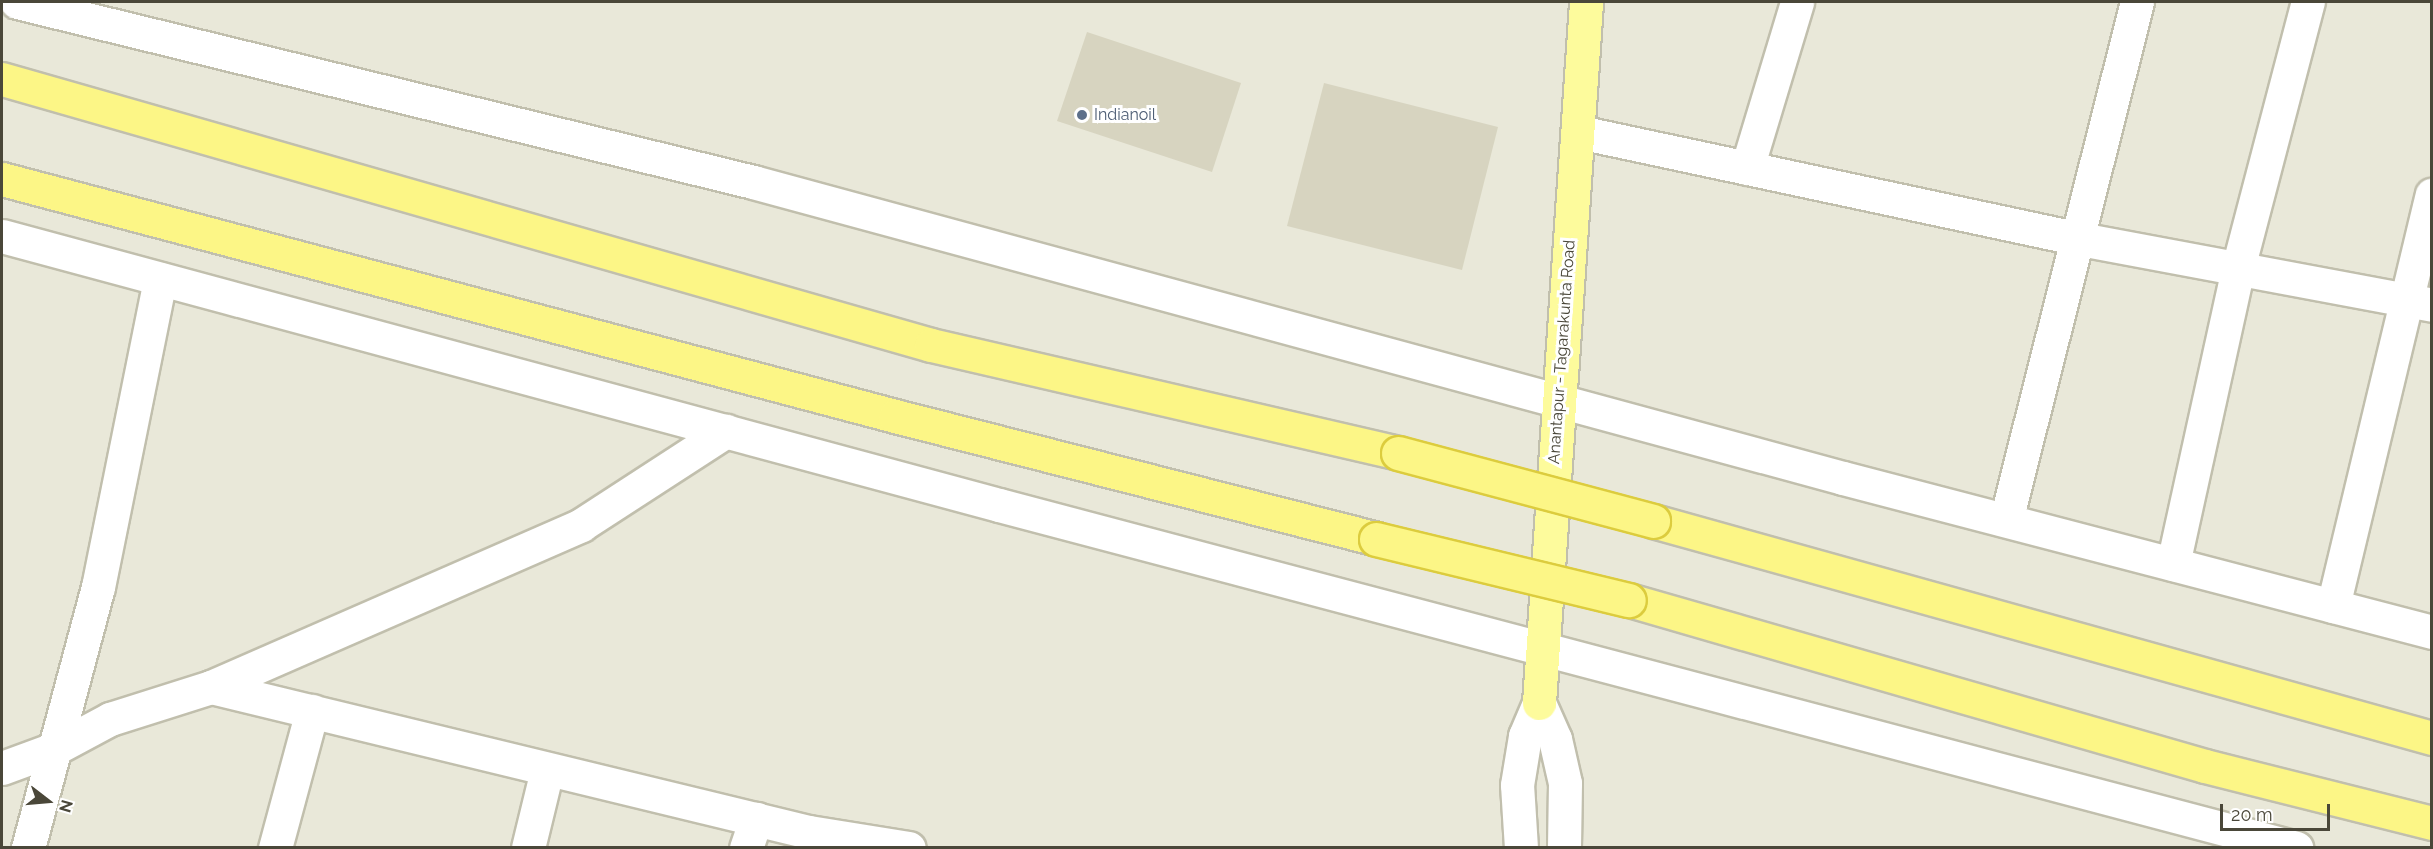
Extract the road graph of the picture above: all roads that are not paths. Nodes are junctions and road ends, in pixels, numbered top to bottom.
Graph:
1 (17, 2) edge
2 (1586, 2) edge
3 (1797, 2) edge
4 (2137, 2) edge
5 (2308, 2) edge
6 (2, 80) edge
7 (1579, 132) junction
8 (1747, 168) junction
9 (2, 179) edge
10 (2432, 195) edge
11 (2, 236) edge
12 (2075, 238) junction
13 (2238, 268) junction
14 (160, 279) junction
15 (2419, 302) edge
16 (1557, 400) junction
17 (726, 431) junction
18 (2006, 520) junction
19 (2173, 564) junction
20 (2333, 606) junction
21 (2432, 632) edge
22 (1540, 646) junction
23 (211, 687) junction
24 (1539, 703) junction
25 (312, 711) junction
26 (2432, 738) edge
27 (54, 749) junction
28 (2, 768) edge
29 (547, 770) junction
30 (2432, 823) edge
31 (751, 833) edge
32 (28, 848) edge
33 (275, 848) edge
34 (528, 848) edge
35 (909, 848) edge
36 (1521, 848) edge
37 (1564, 848) edge
38 (2296, 848) edge

1 - 16 street
2 - 7 main road, Anantapur - Tagarakunta Road
3 - 8 street
4 - 12 street
5 - 13 street
6 - 26 highway, bridge
7 - 8 street
7 - 16 main road, Anantapur - Tagarakunta Road
8 - 12 street
9 - 30 highway, bridge
10 - 15 street
11 - 14 street
12 - 13 street
12 - 18 street
13 - 15 street
13 - 19 street
14 - 17 street
14 - 27 street
15 - 20 street
16 - 18 street
16 - 22 main road, Anantapur - Tagarakunta Road
17 - 22 street
17 - 23 street
18 - 19 street
19 - 20 street
20 - 21 street
22 - 24 main road, Anantapur - Tagarakunta Road
22 - 38 street
23 - 25 street
23 - 27 street
24 - 36 street
24 - 37 street
25 - 29 street
25 - 33 street
27 - 28 street
27 - 32 street
29 - 31 street
29 - 34 street
31 - 35 street

